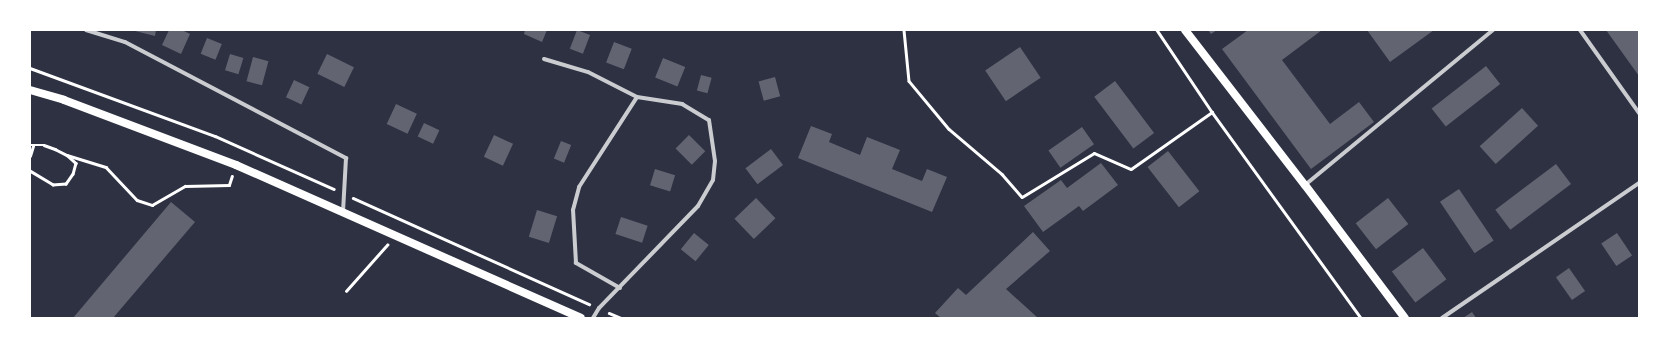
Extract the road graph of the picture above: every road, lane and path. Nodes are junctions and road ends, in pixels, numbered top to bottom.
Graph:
1 (86, 30) edge
2 (904, 30) edge
3 (1157, 30) edge
4 (1185, 30) edge
5 (1493, 30) edge
6 (1580, 30) edge
7 (544, 59) dead end
8 (30, 68) edge
9 (30, 90) edge
10 (637, 97) junction
11 (1212, 112) junction
12 (1639, 113) edge
13 (31, 145) edge
14 (243, 148) junction
15 (67, 155) junction
16 (30, 156) edge
17 (236, 165) junction
18 (30, 170) edge
19 (1639, 183) edge
20 (1305, 184) junction
21 (344, 193) junction
22 (343, 212) junction
23 (395, 235) junction
24 (620, 288) junction
25 (346, 291) dead end
26 (599, 308) junction
27 (581, 318) edge
28 (592, 318) edge
29 (621, 318) edge
30 (1361, 318) edge
31 (1405, 318) edge
32 (1442, 318) edge

1 - 21 street
2 - 11 path
3 - 11 path
4 - 20 main road
5 - 20 street
6 - 12 street
7 - 10 street
8 - 14 path
9 - 17 main road
10 - 24 street
10 - 24 street
11 - 30 path
13 - 15 path
13 - 16 path
14 - 17 path
14 - 21 path
15 - 17 path
15 - 18 path
17 - 22 main road
19 - 32 street
20 - 31 main road
21 - 22 street
21 - 26 path
22 - 23 main road
23 - 25 path
23 - 27 main road
24 - 26 street
26 - 28 street
26 - 29 path

